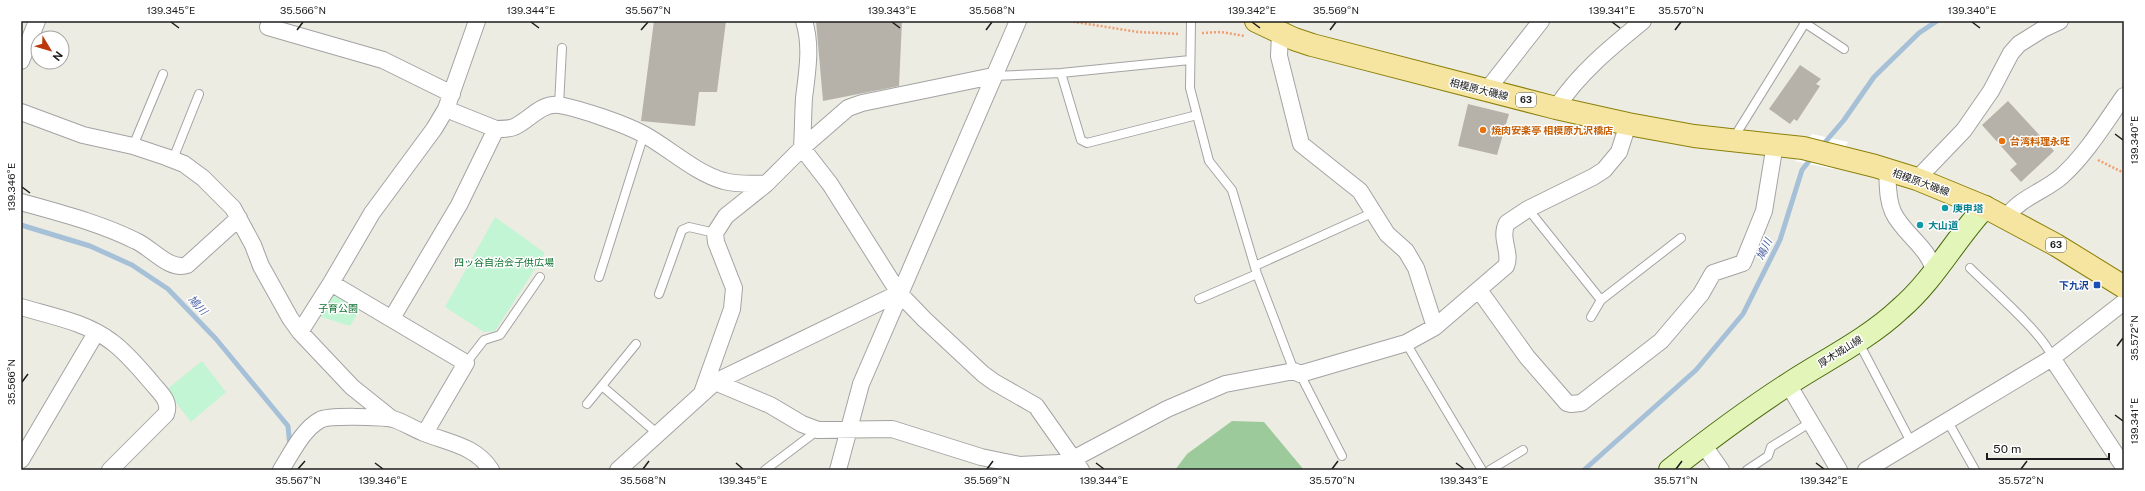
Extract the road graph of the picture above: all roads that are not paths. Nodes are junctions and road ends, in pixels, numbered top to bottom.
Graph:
1 (36, 21) edge
2 (477, 21) edge
3 (804, 21) edge
4 (1018, 21) edge
5 (1191, 21) edge
6 (1541, 21) edge
7 (1643, 21) edge
8 (2060, 21) edge
9 (1804, 22) edge
10 (266, 24) edge
11 (1254, 30) edge
12 (1280, 33) junction
13 (562, 48) dead end
14 (1844, 49) dead end
15 (1190, 60) junction
16 (21, 61) edge
17 (1061, 73) junction
18 (163, 74) dead end
19 (993, 76) junction
20 (1487, 90) junction
21 (198, 94) dead end
22 (2124, 96) edge
23 (449, 102) junction
24 (559, 105) junction
25 (1556, 108) junction
26 (21, 112) edge
27 (1197, 115) junction
28 (1628, 124) junction
29 (496, 129) junction
30 (644, 134) junction
31 (1733, 139) junction
32 (1775, 144) junction
33 (133, 146) junction
34 (802, 148) junction
35 (173, 159) junction
36 (1887, 169) junction
37 (1918, 179) junction
38 (766, 184) junction
39 (21, 202) edge
40 (1985, 207) junction
41 (1528, 209) junction
42 (1372, 213) junction
43 (239, 218) junction
44 (2006, 218) junction
45 (715, 233) junction
46 (1681, 238) dead end
47 (1255, 266) junction
48 (1970, 268) dead end
49 (1934, 272) junction
50 (1258, 274) junction
51 (540, 277) dead end
52 (598, 277) dead end
53 (331, 283) junction
54 (2124, 287) edge
55 (1479, 290) junction
56 (659, 294) dead end
57 (900, 294) junction
58 (1199, 299) dead end
59 (1601, 300) junction
60 (2124, 302) edge
61 (21, 307) edge
62 (1591, 317) dead end
63 (392, 318) junction
64 (1435, 327) junction
65 (300, 332) junction
66 (96, 333) junction
67 (1858, 340) junction
68 (1406, 343) junction
69 (636, 344) dead end
70 (2052, 358) junction
71 (466, 363) junction
72 (1297, 372) junction
73 (716, 382) junction
74 (1788, 384) junction
75 (602, 386) junction
76 (700, 396) junction
77 (587, 404) dead end
78 (392, 419) junction
79 (1947, 420) junction
80 (1811, 422) junction
81 (848, 429) junction
82 (818, 430) junction
83 (425, 433) junction
84 (658, 434) junction
85 (1911, 442) junction
86 (1703, 444) junction
87 (1523, 450) dead end
88 (1342, 456) dead end
89 (21, 460) edge
90 (1077, 464) edge
91 (2124, 467) edge
92 (21, 468) edge
93 (1018, 468) edge
94 (1872, 468) edge
95 (24, 470) edge
96 (110, 470) edge
97 (281, 470) edge
98 (491, 470) edge
99 (618, 470) edge
100 (765, 470) edge
101 (838, 470) edge
102 (1482, 470) edge
103 (1490, 470) edge
104 (1670, 470) edge
105 (1721, 470) edge
106 (1747, 470) edge
107 (1839, 470) edge
108 (1976, 470) edge

1 - 16 street
2 - 23 street
3 - 34 street
4 - 19 street
5 - 15 lane
6 - 20 street
7 - 25 street
8 - 37 street
9 - 14 lane
9 - 31 lane
10 - 23 street
11 - 12 main road, 相模原大磯線 / 63
12 - 20 main road, 相模原大磯線 / 63
12 - 42 street
13 - 24 lane
15 - 17 lane
15 - 27 lane
17 - 19 lane
17 - 27 lane
18 - 33 lane
19 - 34 street
19 - 57 street
20 - 25 main road, 相模原大磯線 / 63
21 - 35 lane
22 - 44 street
23 - 29 street
23 - 53 street
24 - 29 street
24 - 30 street
25 - 28 main road, 相模原大磯線 / 63
26 - 33 street
27 - 47 lane
28 - 31 main road, 相模原大磯線 / 63
28 - 41 street
29 - 63 street
30 - 38 street
30 - 52 lane
31 - 32 main road, 相模原大磯線 / 63
32 - 36 main road, 相模原大磯線 / 63
32 - 55 street
33 - 35 street
34 - 38 street
34 - 57 street
35 - 43 street
36 - 37 main road, 相模原大磯線 / 63
36 - 49 street
37 - 40 main road, 相模原大磯線 / 63
38 - 45 street
39 - 43 street
40 - 44 main road, 相模原大磯線 / 63
40 - 49 main road, 厚木城山線
41 - 55 street
41 - 59 lane
42 - 47 lane
42 - 64 street
43 - 65 street
44 - 54 main road, 相模原大磯線 / 63
45 - 56 lane
45 - 76 street
46 - 59 lane
47 - 50 lane
48 - 70 lane
49 - 67 main road, 厚木城山線
50 - 58 lane
50 - 72 lane
51 - 71 lane
53 - 63 street
53 - 65 street
55 - 64 street
57 - 73 street
57 - 81 street
57 - 90 street
59 - 62 lane
60 - 70 street
61 - 66 street
63 - 71 street
64 - 68 street
65 - 78 street
66 - 89 street
66 - 96 street
67 - 74 main road, 厚木城山線
67 - 85 lane
68 - 72 street
68 - 102 lane
69 - 75 lane
70 - 79 street
70 - 91 street
71 - 83 street
72 - 88 lane
72 - 90 street
73 - 76 street
73 - 82 street
74 - 80 street
74 - 86 main road, 厚木城山線
75 - 77 lane
75 - 84 lane
76 - 84 street
78 - 83 street
78 - 97 street
79 - 85 street
79 - 108 lane
80 - 106 lane
80 - 107 street
81 - 82 street
81 - 93 street
81 - 101 street
82 - 100 lane
83 - 98 street
84 - 99 street
85 - 94 street
86 - 104 main road, 厚木城山線
86 - 105 street
87 - 103 lane
90 - 93 street
92 - 95 street

